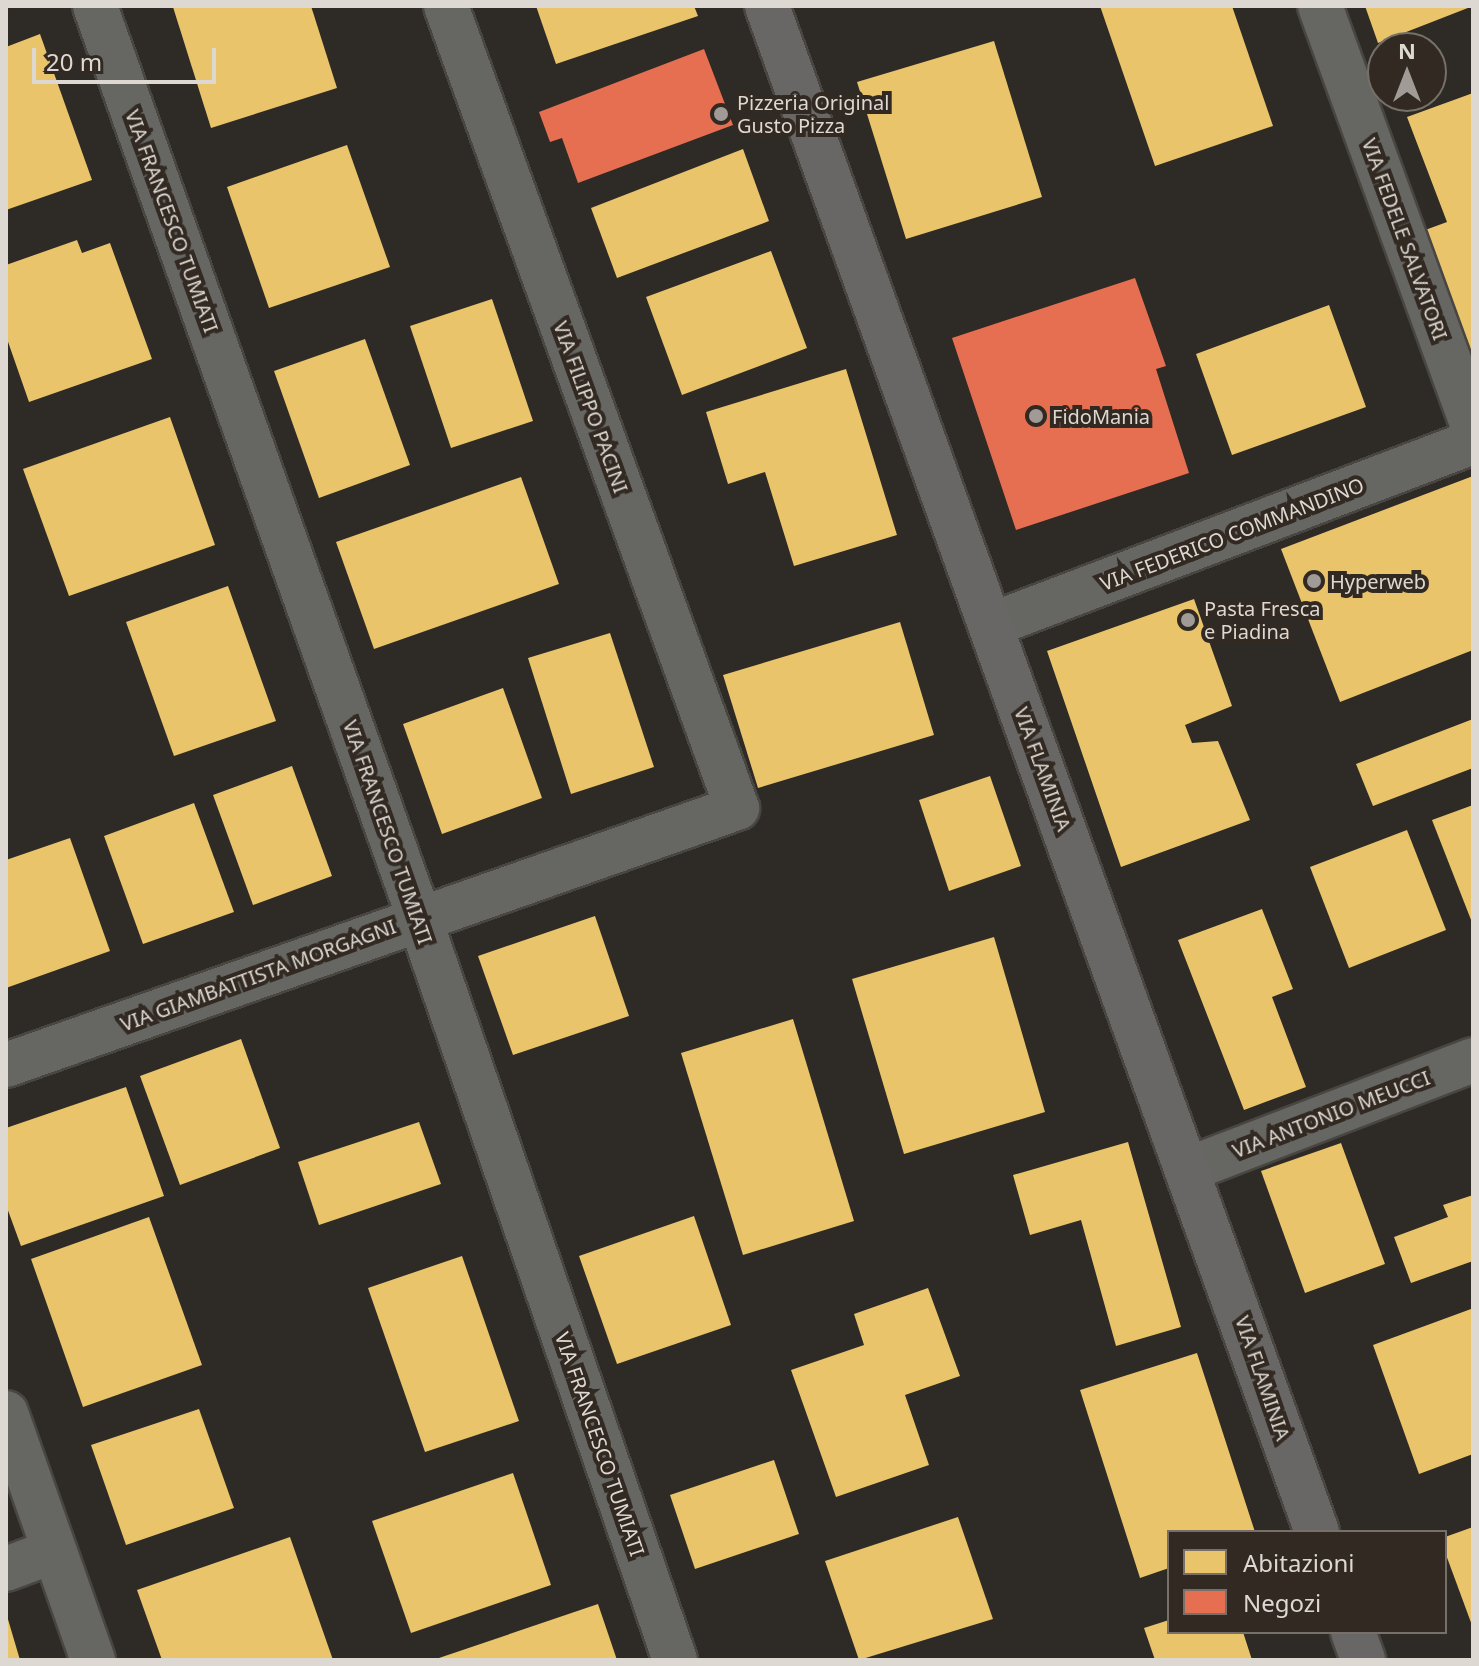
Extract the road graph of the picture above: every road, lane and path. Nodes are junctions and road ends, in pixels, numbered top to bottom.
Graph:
1 (95, 6) edge
2 (446, 6) edge
3 (767, 6) edge
4 (1320, 6) edge
5 (1473, 427) edge
6 (1473, 442) edge
7 (991, 625) junction
8 (737, 808) joint
9 (419, 917) junction
10 (1473, 1060) edge
11 (6, 1065) edge
12 (1189, 1169) junction
13 (6, 1413) edge
14 (1316, 1530) edge
15 (54, 1551) junction
16 (6, 1569) edge
17 (1354, 1634) edge
18 (93, 1660) edge
19 (675, 1660) edge
20 (1363, 1660) edge

1 - 9 street, VIA FRANCESCO TUMIATI
2 - 8 street, VIA FILIPPO PACINI
3 - 7 street, VIA FLAMINIA
4 - 5 street, VIA FEDELE SALVATORI
6 - 7 street, VIA FEDERICO COMMANDINO
7 - 12 street, VIA FLAMINIA
8 - 9 street, VIA GIAMBATTISTA MORGAGNI
9 - 11 street, VIA GIAMBATTISTA MORGAGNI
9 - 19 street, VIA FRANCESCO TUMIATI
10 - 12 street, VIA ANTONIO MEUCCI
12 - 14 street, VIA FLAMINIA
13 - 15 street
15 - 16 street
15 - 18 street
17 - 20 street

